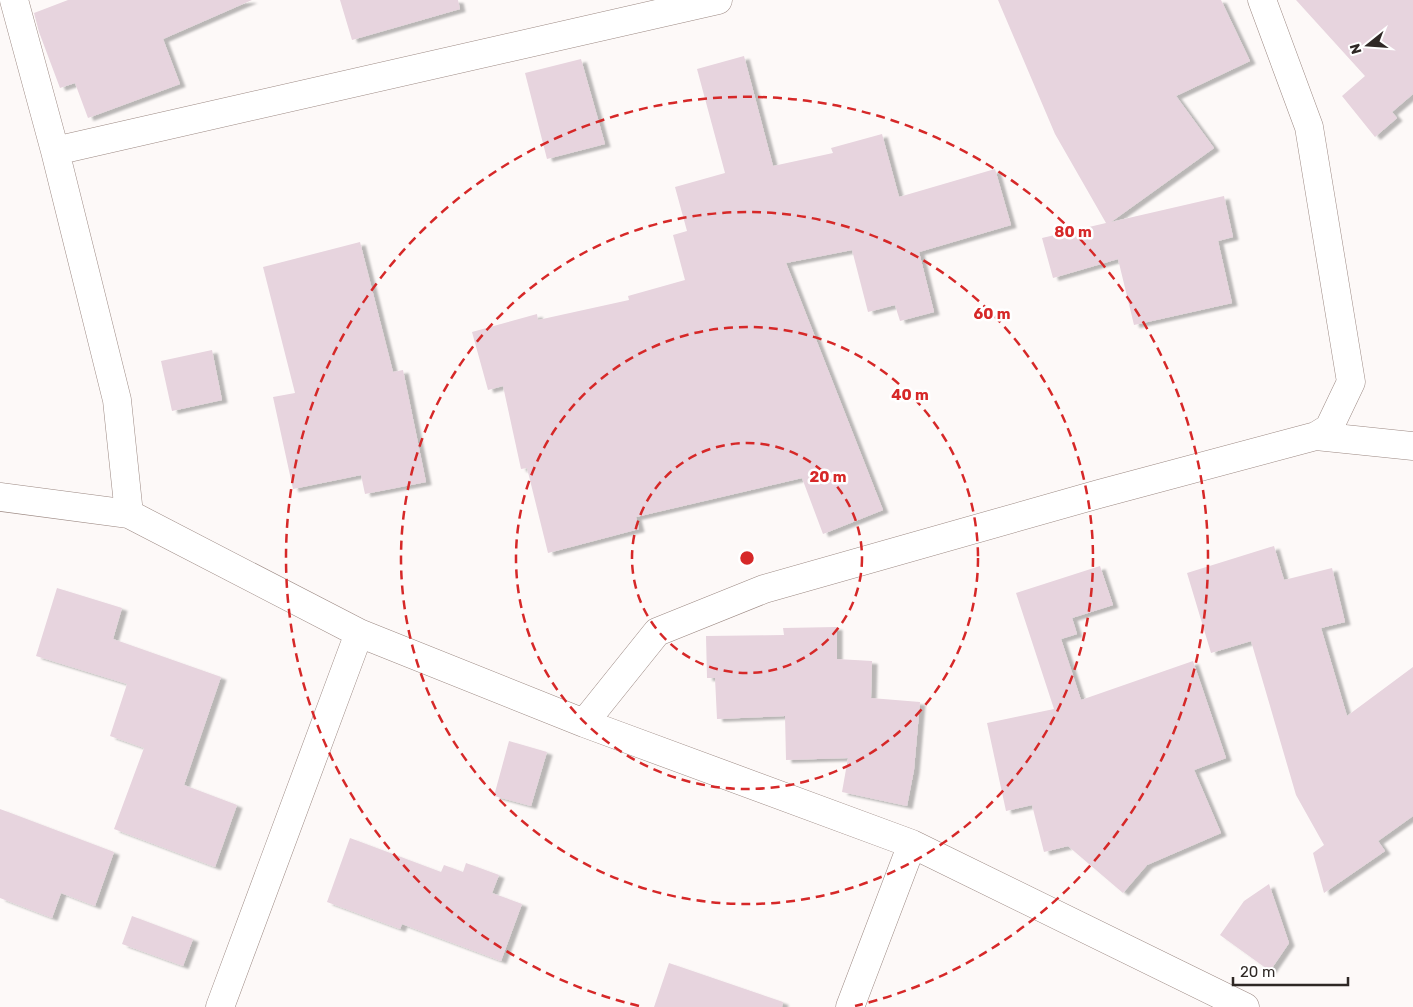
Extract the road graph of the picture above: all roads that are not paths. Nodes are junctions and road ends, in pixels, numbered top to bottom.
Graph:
1 (14, 0) edge
2 (718, 0) edge
3 (1262, 0) edge
4 (55, 151) junction
5 (1316, 436) junction
6 (1413, 446) edge
7 (0, 497) edge
8 (129, 514) junction
9 (359, 632) junction
10 (584, 723) junction
11 (912, 844) junction
12 (220, 1007) edge
13 (850, 1007) edge
14 (1244, 1007) edge

1 - 4 street
2 - 4 street
3 - 5 street
4 - 8 street
5 - 6 street
5 - 10 street
7 - 8 street
8 - 9 street
9 - 10 street
9 - 12 street
10 - 11 street
11 - 13 street
11 - 14 street

